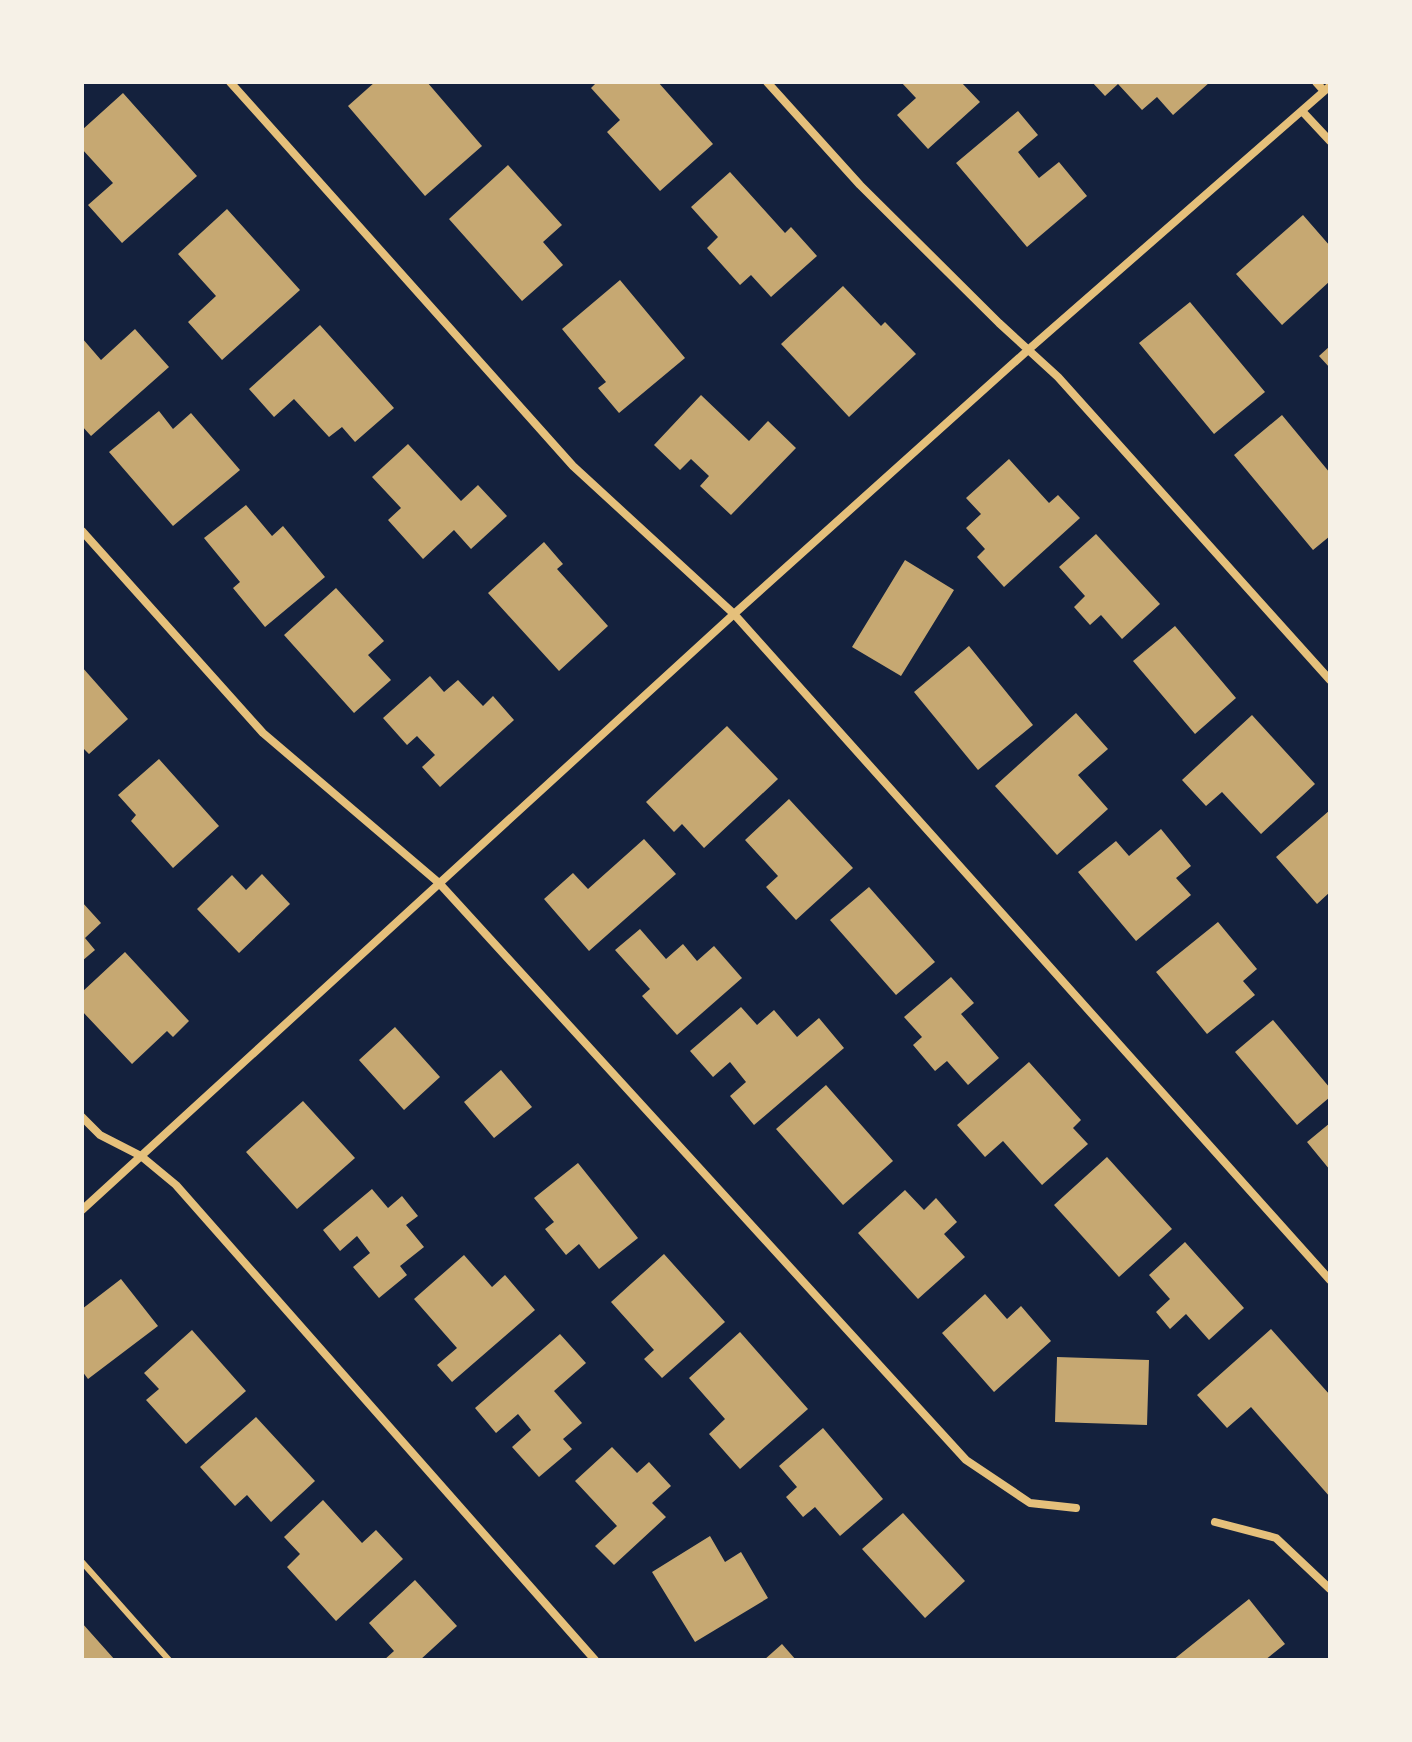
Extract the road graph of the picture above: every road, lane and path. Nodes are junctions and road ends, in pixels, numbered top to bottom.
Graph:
1 (230, 82) edge
2 (767, 82) edge
3 (1316, 82) edge
4 (1327, 89) edge
5 (1302, 111) junction
6 (1330, 141) edge
7 (1028, 350) junction
8 (82, 531) edge
9 (734, 614) junction
10 (1330, 680) edge
11 (439, 883) junction
12 (82, 1117) edge
13 (141, 1156) junction
14 (82, 1210) edge
15 (1330, 1280) edge
16 (1076, 1508) dead end
17 (1215, 1522) dead end
18 (82, 1562) edge
19 (1330, 1589) edge
20 (169, 1660) edge
21 (595, 1660) edge

1 - 9 street
2 - 7 street
3 - 4 street
4 - 5 street
5 - 6 street
5 - 7 street
7 - 9 street
7 - 10 street
8 - 11 street
9 - 11 street
9 - 15 street
11 - 13 street
11 - 16 street
12 - 13 street
13 - 14 street
13 - 21 street
17 - 19 street
18 - 20 lane

